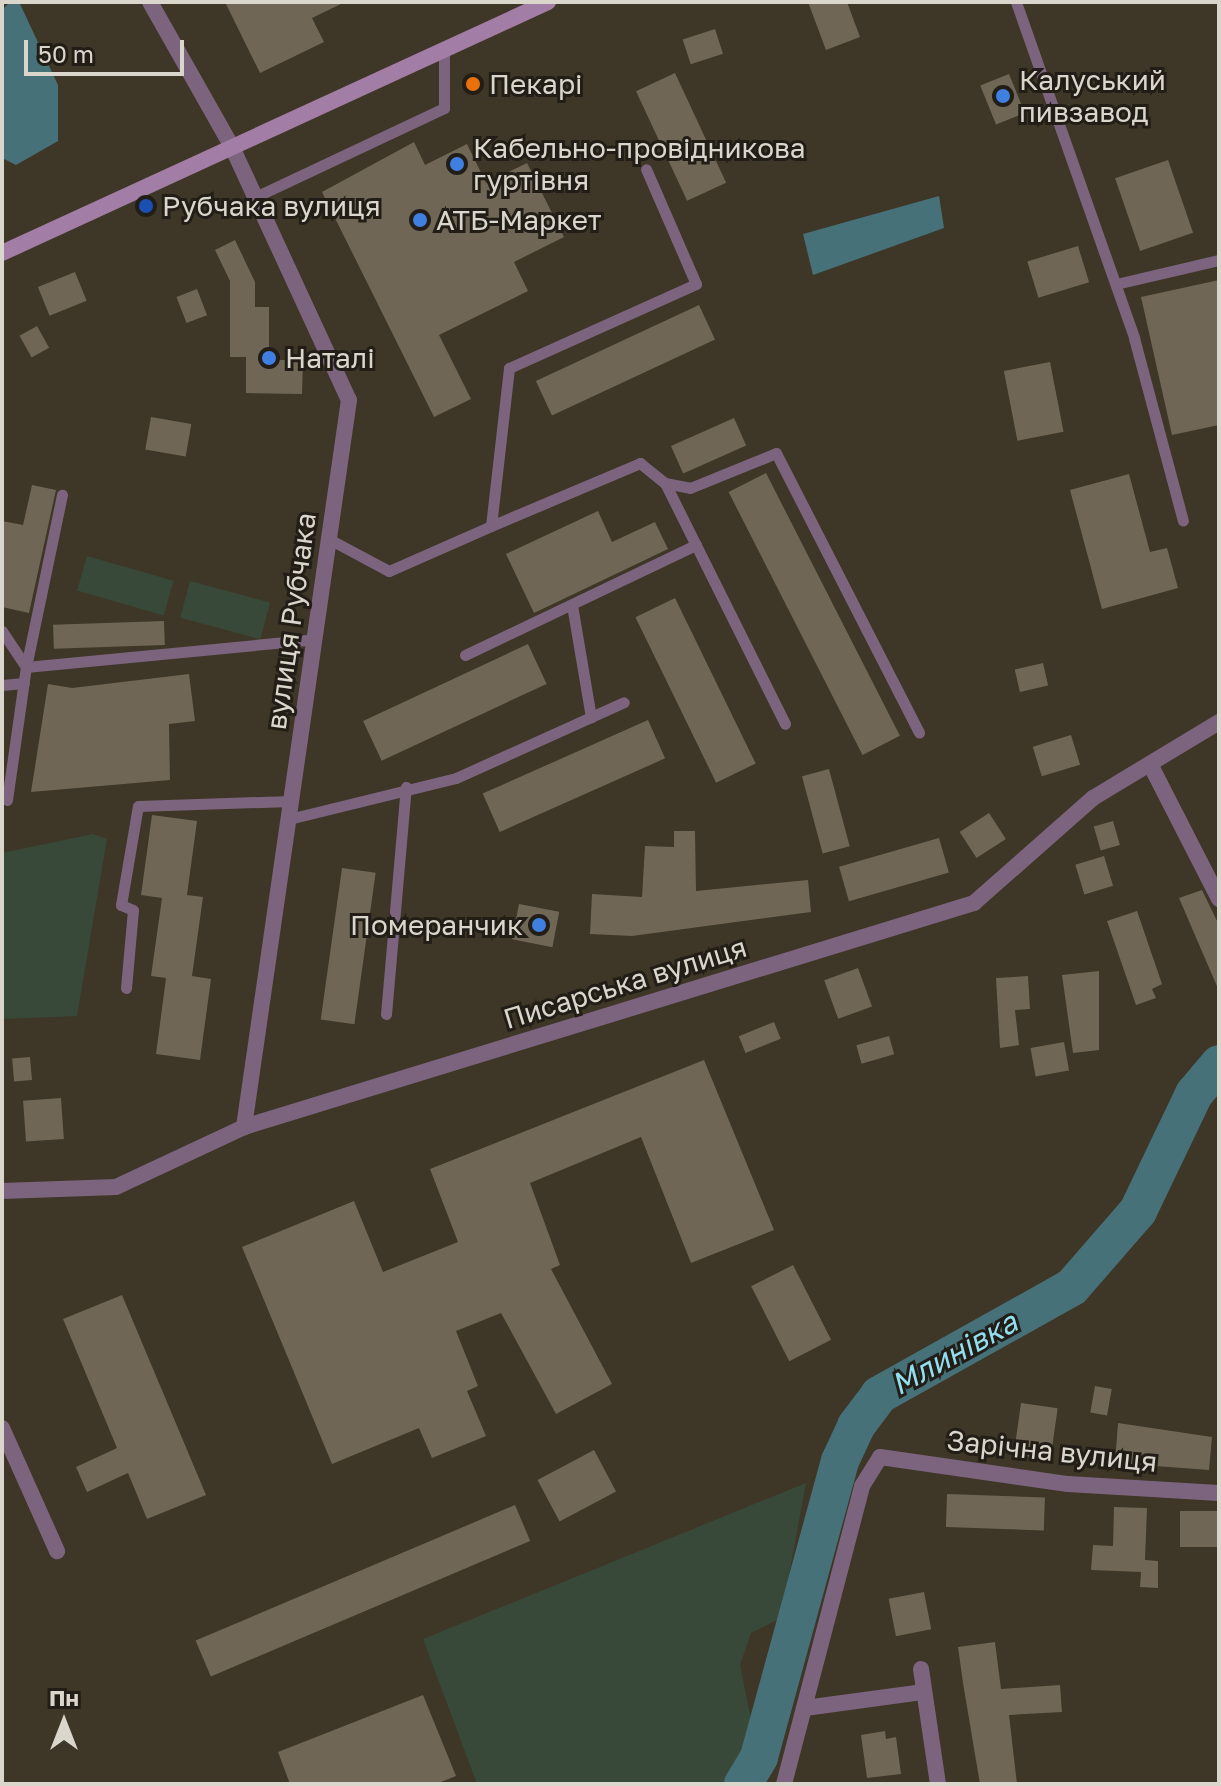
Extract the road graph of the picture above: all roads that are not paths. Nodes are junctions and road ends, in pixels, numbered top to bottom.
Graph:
1 (150, 2) edge
2 (548, 2) edge
3 (1016, 2) edge
4 (444, 51) junction
5 (232, 147) junction
6 (646, 169) dead end
7 (255, 197) junction
8 (2, 253) edge
9 (1219, 260) edge
10 (1116, 284) junction
11 (665, 483) junction
12 (62, 495) dead end
13 (1183, 521) dead end
14 (491, 526) junction
15 (329, 539) junction
16 (696, 545) junction
17 (572, 605) junction
18 (2, 631) edge
19 (315, 639) junction
20 (465, 655) dead end
21 (26, 667) junction
22 (24, 683) junction
23 (2, 685) edge
24 (624, 702) dead end
25 (591, 717) junction
26 (1219, 722) edge
27 (785, 724) dead end
28 (919, 733) dead end
29 (1150, 764) junction
30 (406, 787) junction
31 (7, 800) dead end
32 (291, 801) junction
33 (289, 819) junction
34 (1219, 899) edge
35 (126, 988) dead end
36 (386, 1014) dead end
37 (244, 1127) junction
38 (2, 1191) edge
39 (2, 1428) edge
40 (1219, 1493) edge
41 (57, 1551) dead end
42 (921, 1669) dead end
43 (924, 1692) junction
44 (805, 1708) junction
45 (784, 1784) edge
46 (938, 1784) edge

1 - 5 street, вулиця Рубчака
2 - 4 main road
3 - 10 lane
4 - 5 main road
4 - 7 lane
5 - 7 street, вулиця Рубчака
5 - 8 main road
6 - 14 lane
7 - 15 street, вулиця Рубчака
9 - 10 lane
10 - 13 lane
11 - 14 lane
11 - 16 lane
11 - 28 lane
12 - 21 lane
14 - 15 lane
15 - 19 street, вулиця Рубчака
16 - 17 lane
16 - 27 lane
17 - 20 lane
17 - 25 lane
18 - 21 lane
19 - 21 lane
19 - 32 street, вулиця Рубчака
21 - 22 lane
22 - 23 lane
22 - 31 lane
24 - 25 lane
25 - 30 lane
26 - 29 street, Писарська вулиця
29 - 34 street
29 - 37 street, Писарська вулиця
30 - 33 lane
30 - 36 lane
32 - 33 street, вулиця Рубчака
32 - 35 lane
33 - 37 street, вулиця Рубчака
37 - 38 street, Писарська вулиця
39 - 41 street
40 - 44 street, Зарічна вулиця
42 - 43 street
43 - 44 street
43 - 46 street
44 - 45 street

